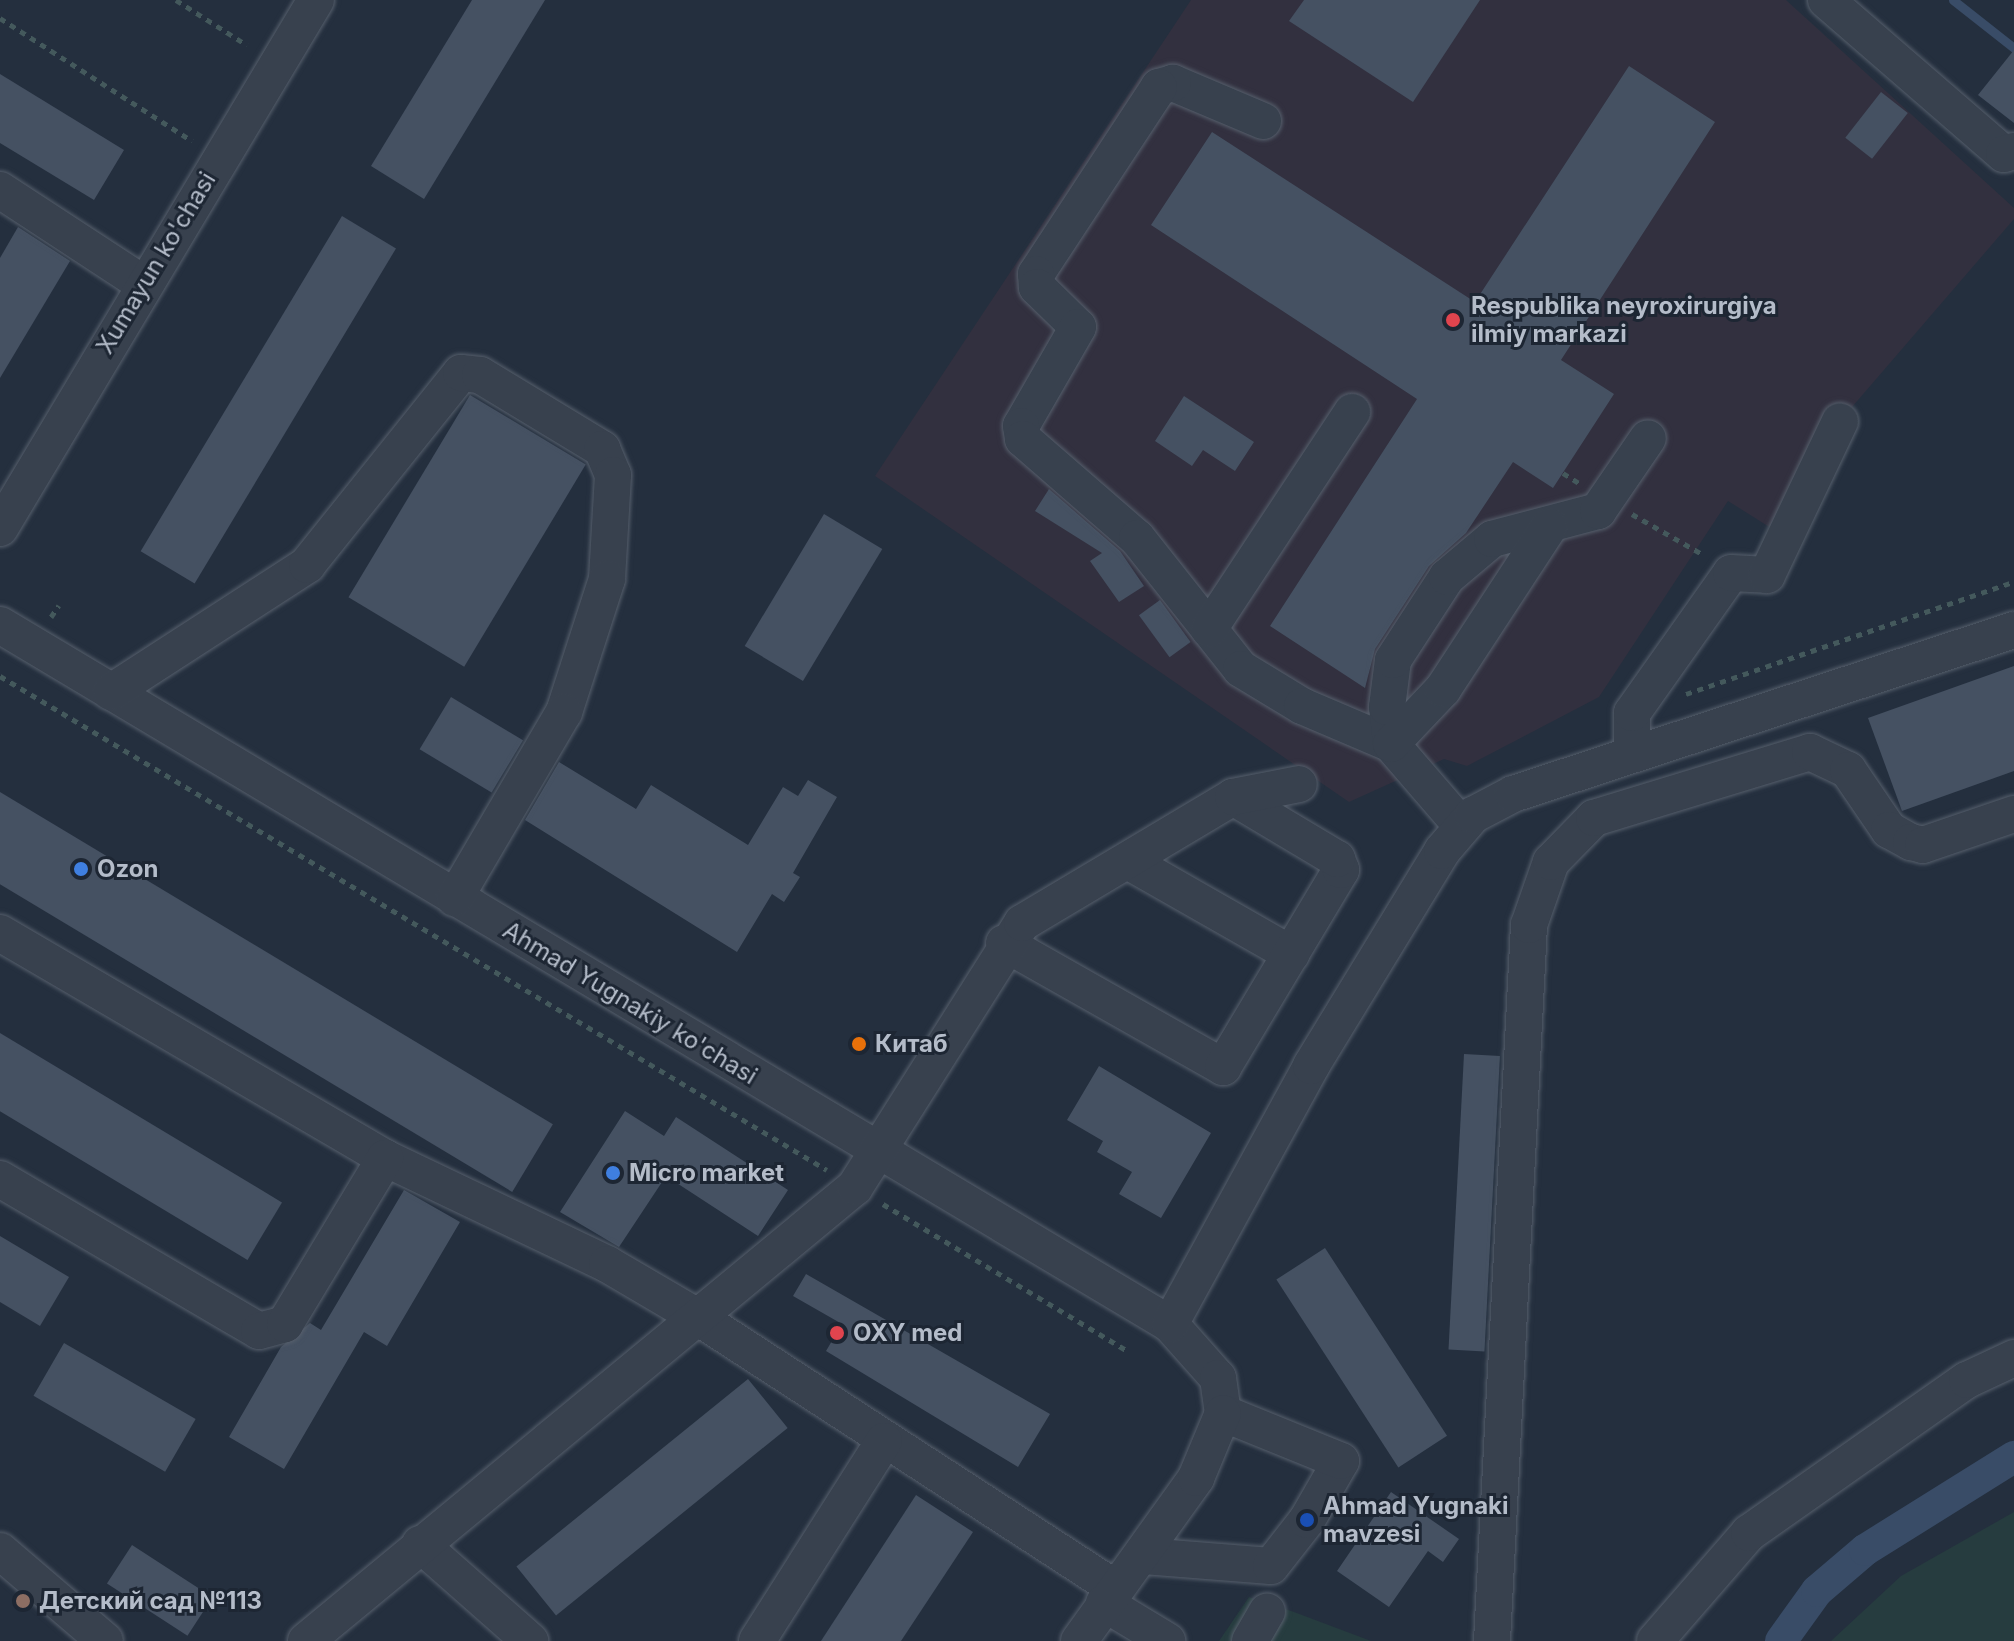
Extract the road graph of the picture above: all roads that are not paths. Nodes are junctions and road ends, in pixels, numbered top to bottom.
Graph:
1 (316, 0) edge
2 (1826, 0) edge
3 (1263, 121) dead end
4 (2014, 151) edge
5 (0, 190) edge
6 (142, 283) junction
7 (1352, 412) dead end
8 (1840, 421) dead end
9 (1648, 438) dead end
10 (1549, 527) junction
11 (0, 528) edge
12 (0, 625) edge
13 (1209, 629) junction
14 (2014, 630) edge
15 (111, 692) junction
16 (1391, 744) junction
17 (1632, 754) junction
18 (1299, 784) dead end
19 (1233, 797) junction
20 (2014, 814) edge
21 (1461, 825) junction
22 (1128, 861) junction
23 (455, 898) junction
24 (0, 933) edge
25 (1004, 943) junction
26 (1291, 954) junction
27 (876, 1150) junction
28 (385, 1158) junction
29 (0, 1179) edge
30 (699, 1318) junction
31 (1170, 1324) junction
32 (2014, 1358) edge
33 (1223, 1413) junction
34 (884, 1441) junction
35 (420, 1544) junction
36 (0, 1551) edge
37 (1144, 1556) junction
38 (1109, 1595) junction
39 (105, 1641) edge
40 (306, 1641) edge
41 (530, 1641) edge
42 (757, 1641) edge
43 (1079, 1641) edge
44 (1167, 1641) edge
45 (1492, 1641) edge
46 (1655, 1641) edge

1 - 6 street, Xumayun ko'chasi
2 - 4 street
3 - 13 street
5 - 6 street
6 - 11 street, Xumayun ko'chasi
7 - 13 street
8 - 17 street
9 - 10 street
10 - 16 street
10 - 16 street
12 - 15 street, Ahmad Yugnakiy ko'chasi
13 - 16 street
14 - 17 street
15 - 23 street, Ahmad Yugnakiy ko'chasi
15 - 23 street
16 - 21 street
17 - 21 street
18 - 19 street
19 - 22 street
19 - 26 street
20 - 45 street
21 - 31 street
22 - 25 street
22 - 26 street
23 - 27 street, Ahmad Yugnakiy ko'chasi
24 - 28 street
25 - 26 street
25 - 27 street
27 - 30 street
27 - 31 street, Ahmad Yugnakiy ko'chasi
28 - 29 street
28 - 30 street
30 - 34 street
30 - 35 street
31 - 33 street, Ahmad Yugnakiy ko'chasi
32 - 46 street
33 - 37 street
33 - 37 street
34 - 38 street
34 - 42 street
35 - 40 street
35 - 41 street
36 - 39 street
37 - 38 street
38 - 43 street
38 - 44 street

